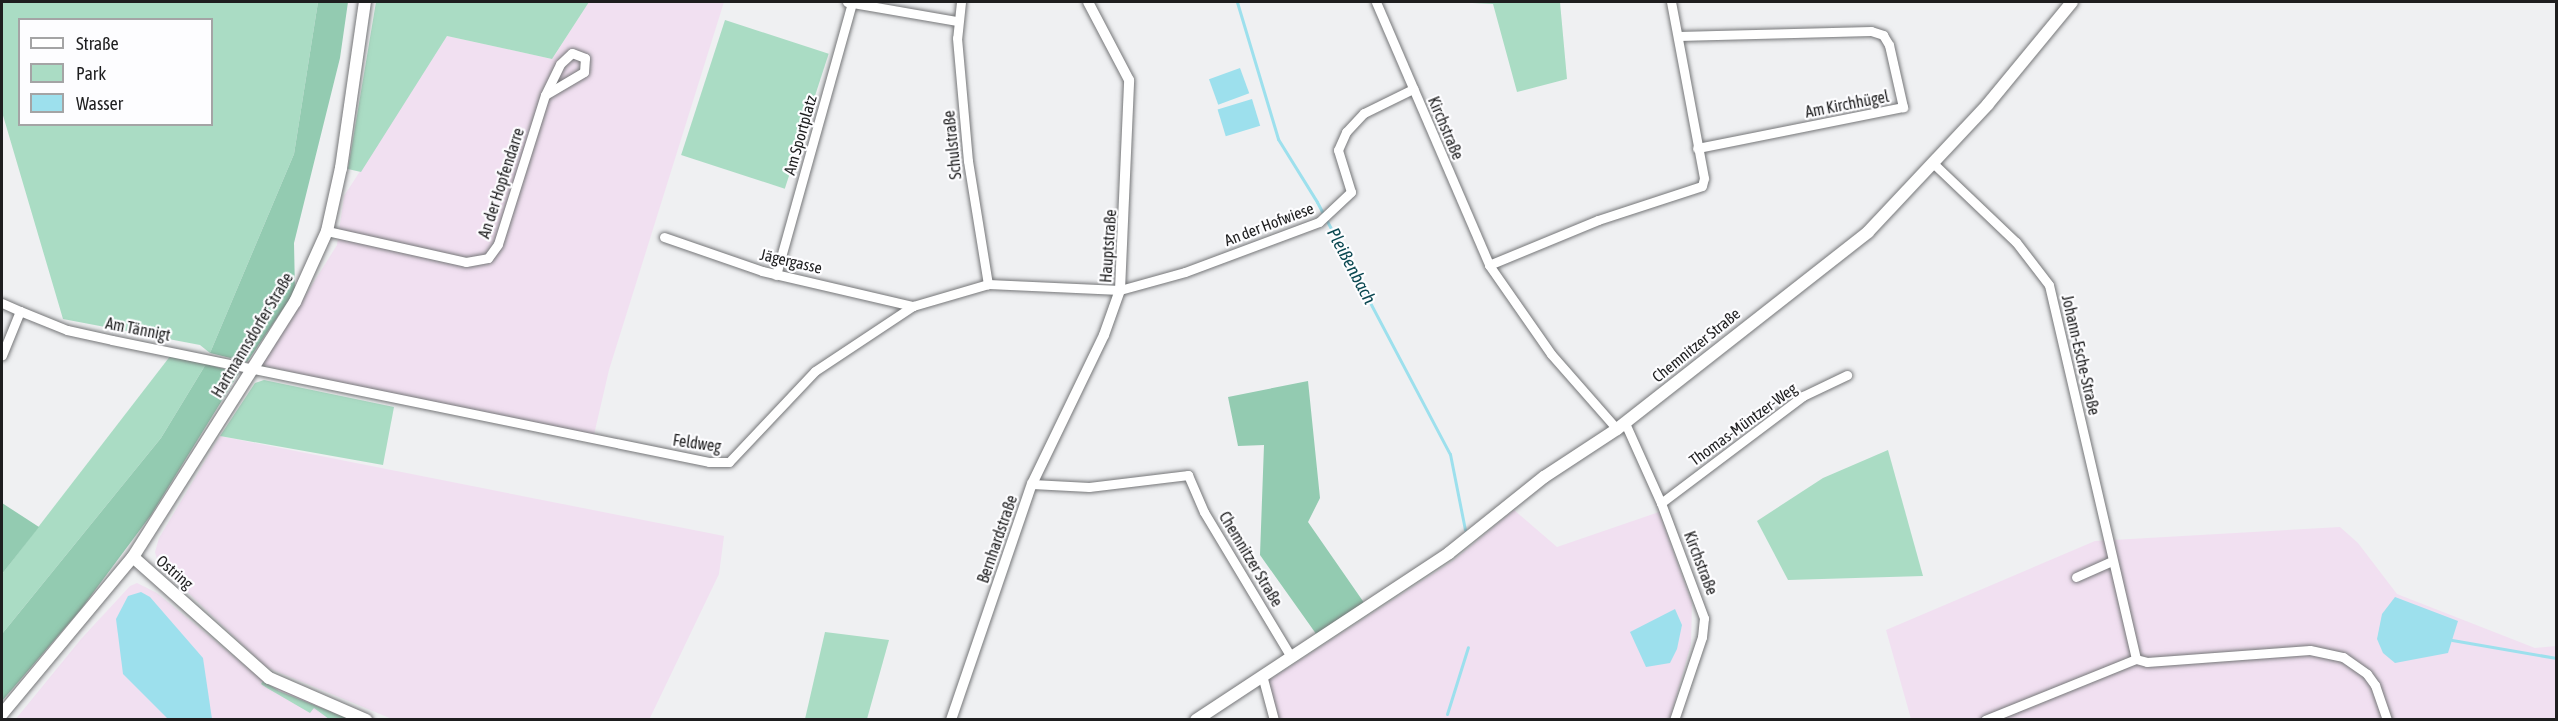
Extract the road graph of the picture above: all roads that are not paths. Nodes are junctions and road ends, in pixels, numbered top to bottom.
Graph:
1 (365, 2) edge
2 (854, 2) edge
3 (961, 2) edge
4 (1088, 2) edge
5 (1376, 2) edge
6 (1671, 2) edge
7 (2072, 2) edge
8 (957, 21) junction
9 (1678, 36) junction
10 (1413, 89) junction
11 (545, 95) junction
12 (1697, 148) junction
13 (1934, 164) junction
14 (327, 231) junction
15 (664, 237) dead end
16 (1489, 265) junction
17 (776, 275) junction
18 (988, 284) junction
19 (1120, 290) junction
20 (2, 303) edge
21 (913, 306) junction
22 (20, 311) junction
23 (2, 355) edge
24 (252, 369) junction
25 (1847, 375) dead end
26 (1621, 426) junction
27 (1188, 475) joint
28 (1032, 484) junction
29 (1661, 503) junction
30 (133, 557) junction
31 (2112, 561) junction
32 (2076, 577) dead end
33 (1291, 657) junction
34 (2136, 659) junction
35 (1262, 675) junction
36 (2, 714) edge
37 (1990, 719) edge
38 (366, 720) edge
39 (951, 720) edge
40 (1196, 720) edge
41 (1274, 720) edge
42 (1674, 720) edge
43 (2387, 720) edge

1 - 14 main road, Hartmannsdorfer Straße
2 - 8 street
2 - 17 street, Am Sportplatz
3 - 8 street, Schulstraße
4 - 19 street, Hauptstraße
5 - 10 street, Kirchstraße
6 - 9 street
7 - 13 main road, Chemnitzer Straße
8 - 18 street, Schulstraße
9 - 12 street
9 - 12 street, Am Kirchhügel
10 - 16 street, Kirchstraße
10 - 19 street, An der Hofwiese
11 - 11 street, An der Hopfendarre
11 - 14 street, An der Hopfendarre
12 - 16 street
13 - 26 main road, Chemnitzer Straße
13 - 31 street, Johann-Esche-Straße
14 - 24 main road, Hartmannsdorfer Straße
15 - 17 street, Jägergasse
16 - 26 street, Kirchstraße
17 - 21 street, Jägergasse
18 - 19 street, Feldweg
18 - 21 street, Feldweg
19 - 28 street, Hauptstraße
20 - 22 street, Am Tännigt
21 - 24 street, Feldweg
22 - 23 street
22 - 24 street, Am Tännigt
24 - 30 main road, Hartmannsdorfer Straße
25 - 29 street, Thomas-Müntzer-Weg
26 - 29 street, Kirchstraße
26 - 33 main road, Chemnitzer Straße
27 - 28 street, Bernhardstraße
27 - 33 street, Chemnitzer Straße
28 - 39 street, Bernhardstraße
29 - 42 street, Kirchstraße
30 - 36 main road, Ostring
30 - 38 main road, Ostring
31 - 32 street
31 - 34 street, Johann-Esche-Straße
33 - 35 main road, Chemnitzer Straße
34 - 37 street
34 - 43 street
35 - 40 main road, Chemnitzer Straße
35 - 41 street

